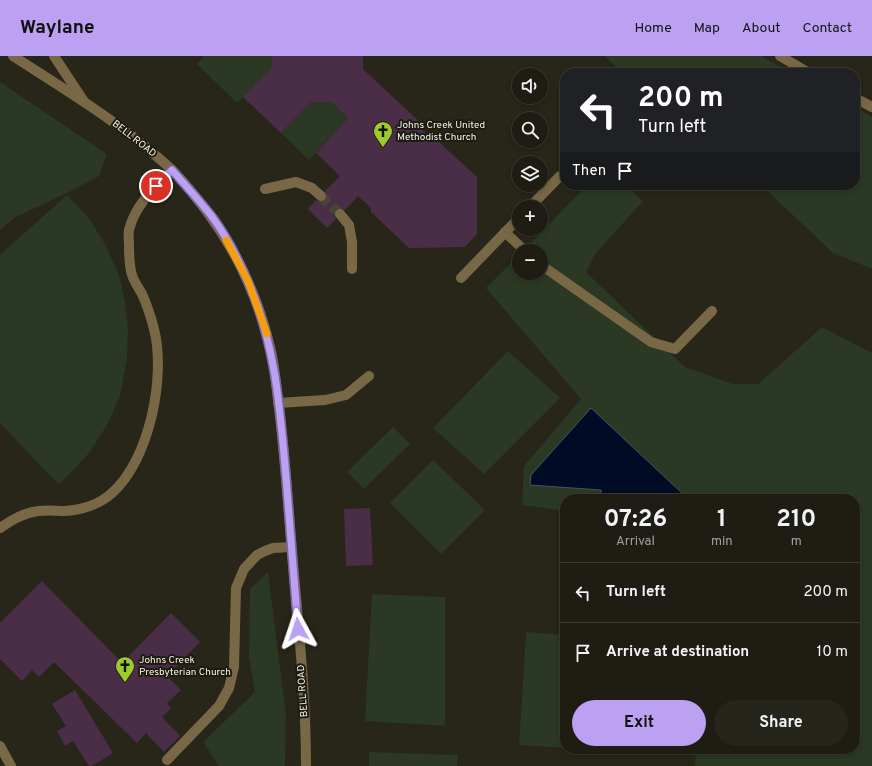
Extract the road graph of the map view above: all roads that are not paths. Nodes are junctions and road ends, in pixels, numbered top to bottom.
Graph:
1 (13, 56) edge
2 (54, 56) edge
3 (780, 56) edge
4 (800, 68) edge
5 (860, 101) edge
6 (86, 105) junction
7 (872, 107) edge
8 (172, 170) junction
9 (560, 176) dead end
10 (265, 189) dead end
11 (321, 196) tunnel mouth
12 (537, 200) edge
13 (340, 214) tunnel mouth
14 (512, 225) edge
15 (505, 232) junction
16 (518, 244) edge
17 (352, 269) dead end
18 (548, 270) edge
19 (461, 278) dead end
20 (712, 311) dead end
21 (369, 376) dead end
22 (278, 403) junction
23 (0, 528) edge
24 (291, 547) junction
25 (0, 746) edge
26 (167, 760) dead end
27 (11, 766) edge
28 (306, 766) edge

1 - 6 street, BELL ROAD
2 - 6 street
3 - 4 street
5 - 7 street
6 - 8 street, BELL ROAD
8 - 22 street, BELL ROAD
8 - 23 street
9 - 12 street
10 - 11 street
13 - 17 street
14 - 15 street
15 - 16 street
15 - 19 street
18 - 20 street
21 - 22 street
22 - 24 street, BELL ROAD
24 - 26 street
24 - 28 street, BELL ROAD
25 - 27 street

